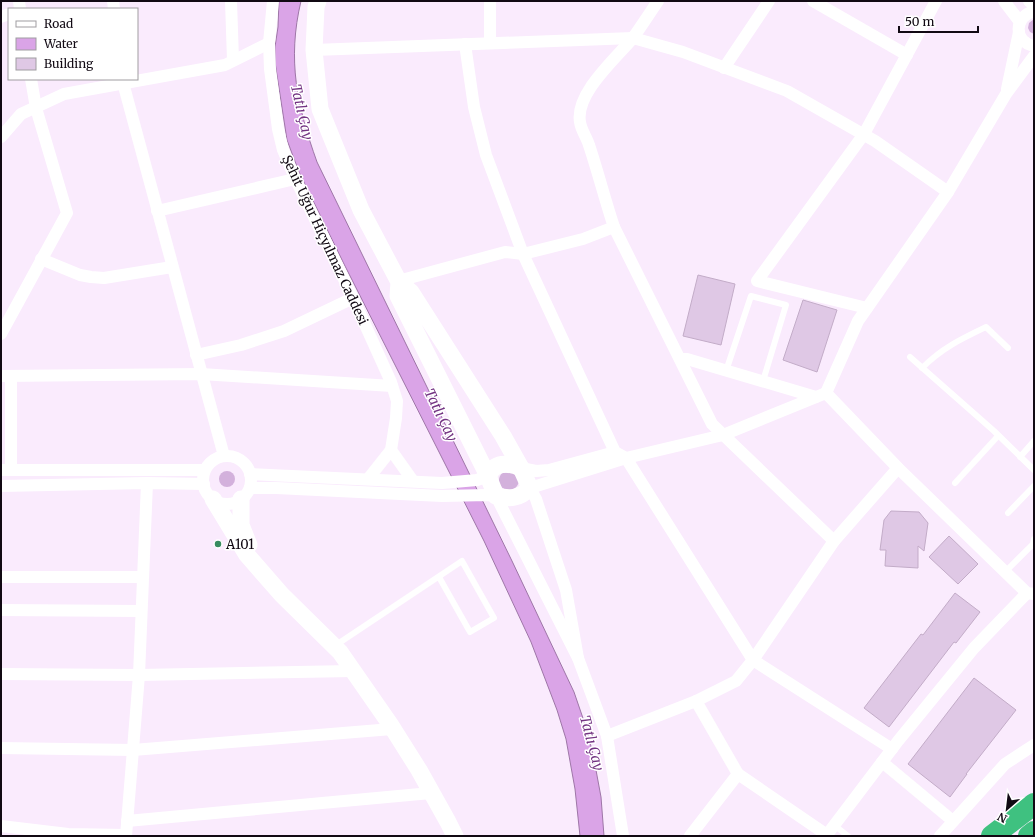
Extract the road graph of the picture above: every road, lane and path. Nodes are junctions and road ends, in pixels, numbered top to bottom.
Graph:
1 (231, 1) edge
2 (273, 1) edge
3 (318, 1) edge
4 (490, 1) edge
5 (658, 1) edge
6 (769, 1) edge
7 (813, 1) edge
8 (936, 1) edge
9 (1004, 1) edge
10 (1030, 1) edge
11 (1034, 5) edge
12 (1034, 11) edge
13 (1019, 28) junction
14 (633, 38) junction
15 (269, 43) junction
16 (490, 43) junction
17 (466, 44) junction
18 (1034, 46) edge
19 (314, 50) junction
20 (907, 55) junction
21 (1034, 56) edge
22 (233, 60) junction
23 (724, 68) junction
24 (138, 78) edge
25 (31, 80) edge
26 (122, 81) edge
27 (1006, 94) junction
28 (36, 108) junction
29 (864, 134) junction
30 (1, 137) edge
31 (295, 179) junction
32 (948, 192) junction
33 (157, 211) junction
34 (614, 227) junction
35 (522, 254) junction
36 (42, 259) junction
37 (172, 267) junction
38 (399, 281) junction
39 (353, 298) junction
40 (867, 308) junction
41 (1, 334) edge
42 (1008, 348) dead end
43 (196, 355) junction
44 (910, 357) dead end
45 (680, 359) junction
46 (922, 368) junction
47 (726, 371) junction
48 (201, 374) junction
49 (6, 376) edge
50 (763, 381) junction
51 (392, 386) junction
52 (821, 395) junction
53 (723, 435) junction
54 (998, 436) junction
55 (1034, 441) edge
56 (391, 450) junction
57 (615, 452) junction
58 (224, 456) junction
59 (1020, 457) junction
60 (626, 458) junction
61 (521, 468) junction
62 (898, 468) junction
63 (6, 470) edge
64 (205, 470) junction
65 (1034, 470) edge
66 (250, 474) junction
67 (484, 478) junction
68 (368, 479) junction
69 (413, 481) junction
70 (147, 483) junction
71 (955, 483) dead end
72 (204, 484) junction
73 (1, 486) edge
74 (1034, 486) edge
75 (530, 488) junction
76 (246, 493) junction
77 (492, 495) junction
78 (213, 499) junction
79 (1008, 513) dead end
80 (1034, 539) edge
81 (834, 541) junction
82 (1005, 572) junction
83 (1, 577) edge
84 (143, 577) junction
85 (439, 577) junction
86 (1030, 594) edge
87 (282, 595) junction
88 (1, 610) edge
89 (141, 611) junction
90 (334, 646) junction
91 (578, 658) junction
92 (753, 660) junction
93 (353, 671) junction
94 (1, 674) edge
95 (139, 675) junction
96 (696, 701) junction
97 (392, 728) junction
98 (607, 736) junction
99 (1034, 745) edge
100 (1, 748) edge
101 (892, 749) junction
102 (133, 750) junction
103 (882, 762) junction
104 (738, 774) junction
105 (431, 792) junction
106 (1034, 804) edge
107 (127, 821) junction
108 (954, 821) junction
109 (834, 825) junction
110 (1, 826) edge
111 (1034, 832) edge
112 (126, 835) edge
113 (455, 836) edge
114 (623, 836) edge
115 (690, 836) edge
116 (826, 836) edge
117 (848, 836) edge
118 (940, 836) edge
119 (992, 836) edge
120 (1029, 836) edge

1 - 22 street
2 - 15 street, Şehit Uğur Hiçyılmaz Caddesi
3 - 19 street
4 - 16 street
5 - 14 street
6 - 23 street
7 - 20 street
8 - 20 street
9 - 13 street
10 - 11 street
12 - 13 street
13 - 18 street
13 - 27 street
14 - 16 street
14 - 23 street
14 - 34 street
15 - 22 street
15 - 31 street, Şehit Uğur Hiçyılmaz Caddesi
16 - 17 street
17 - 19 street
17 - 35 street
19 - 38 street
20 - 29 street
21 - 27 street
22 - 24 street
23 - 29 street
25 - 28 street
26 - 28 street
26 - 33 street
27 - 32 street
28 - 30 street
28 - 36 street
29 - 32 street
29 - 40 street
31 - 33 street
31 - 39 street, Şehit Uğur Hiçyılmaz Caddesi
32 - 40 street
33 - 37 street
34 - 35 street
34 - 45 street
35 - 38 street
35 - 57 street
36 - 37 street
36 - 41 street
37 - 43 street
38 - 61 street
38 - 67 street
39 - 43 street
39 - 51 street, Şehit Uğur Hiçyılmaz Caddesi
40 - 52 street
42 - 46 lane
43 - 48 street
44 - 46 lane
45 - 47 street
45 - 53 street
46 - 54 lane
47 - 50 street
47 - 50 lane
48 - 49 street
48 - 51 street
48 - 58 street
49 - 63 street
50 - 52 street
51 - 56 street, Şehit Uğur Hiçyılmaz Caddesi
52 - 53 street
52 - 62 street
53 - 60 street
53 - 81 street
54 - 59 lane
54 - 71 lane
55 - 59 lane
56 - 68 street
56 - 69 street
57 - 60 street
57 - 61 street
58 - 64 street
58 - 66 street
59 - 65 lane
60 - 75 street
60 - 92 street
61 - 67 street
61 - 75 street
62 - 81 street
62 - 82 street
63 - 64 street
64 - 72 street
66 - 68 street
66 - 76 street
67 - 69 street
67 - 77 street
68 - 69 street
70 - 72 street
70 - 73 street
70 - 84 street
72 - 78 street
74 - 79 lane
75 - 77 street
75 - 91 street
76 - 77 street
76 - 78 street
76 - 87 street
77 - 91 street
78 - 87 street
80 - 82 lane
81 - 92 street
82 - 86 street
83 - 84 street
84 - 89 street
85 - 85 lane
85 - 90 lane
86 - 101 street
87 - 90 street
88 - 89 street
89 - 95 street
90 - 93 street
91 - 98 street
92 - 96 street
92 - 101 street
93 - 95 street
93 - 97 street
94 - 95 street
95 - 102 street
96 - 98 street
96 - 104 street
97 - 102 street
97 - 105 street
98 - 114 street
99 - 108 street
100 - 102 street
101 - 103 street
102 - 107 street
103 - 108 street
103 - 109 street
104 - 115 street
104 - 116 street
105 - 107 street
105 - 113 street
106 - 119 highway
107 - 112 street
108 - 118 street
109 - 116 street
109 - 117 lane
110 - 112 street
111 - 120 highway

